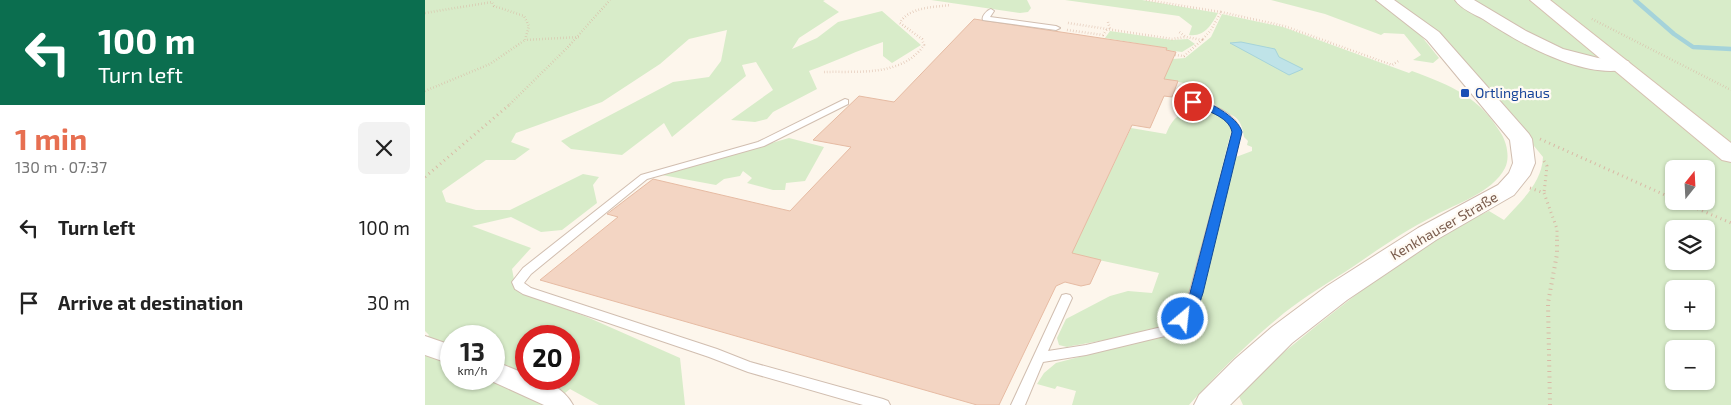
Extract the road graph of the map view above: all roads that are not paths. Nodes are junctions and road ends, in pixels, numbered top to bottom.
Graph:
1 (1384, 0) edge
2 (1463, 0) edge
3 (1539, 0) edge
4 (991, 11) dead end
5 (1061, 27) road end
6 (1622, 65) junction
7 (845, 102) dead end
8 (1193, 102) dead end
9 (1731, 155) edge
10 (1066, 298) dead end
11 (425, 346) edge
12 (440, 351) edge
13 (1039, 358) junction
14 (505, 376) edge
15 (560, 405) edge
16 (883, 405) edge
17 (1018, 405) edge
18 (1210, 405) edge

1 - 18 street, Kenkhauser Straße
2 - 6 street
3 - 6 main road
4 - 5 lane
6 - 9 main road
7 - 16 lane
8 - 13 lane
10 - 13 lane
11 - 12 street
13 - 17 lane
14 - 15 street

